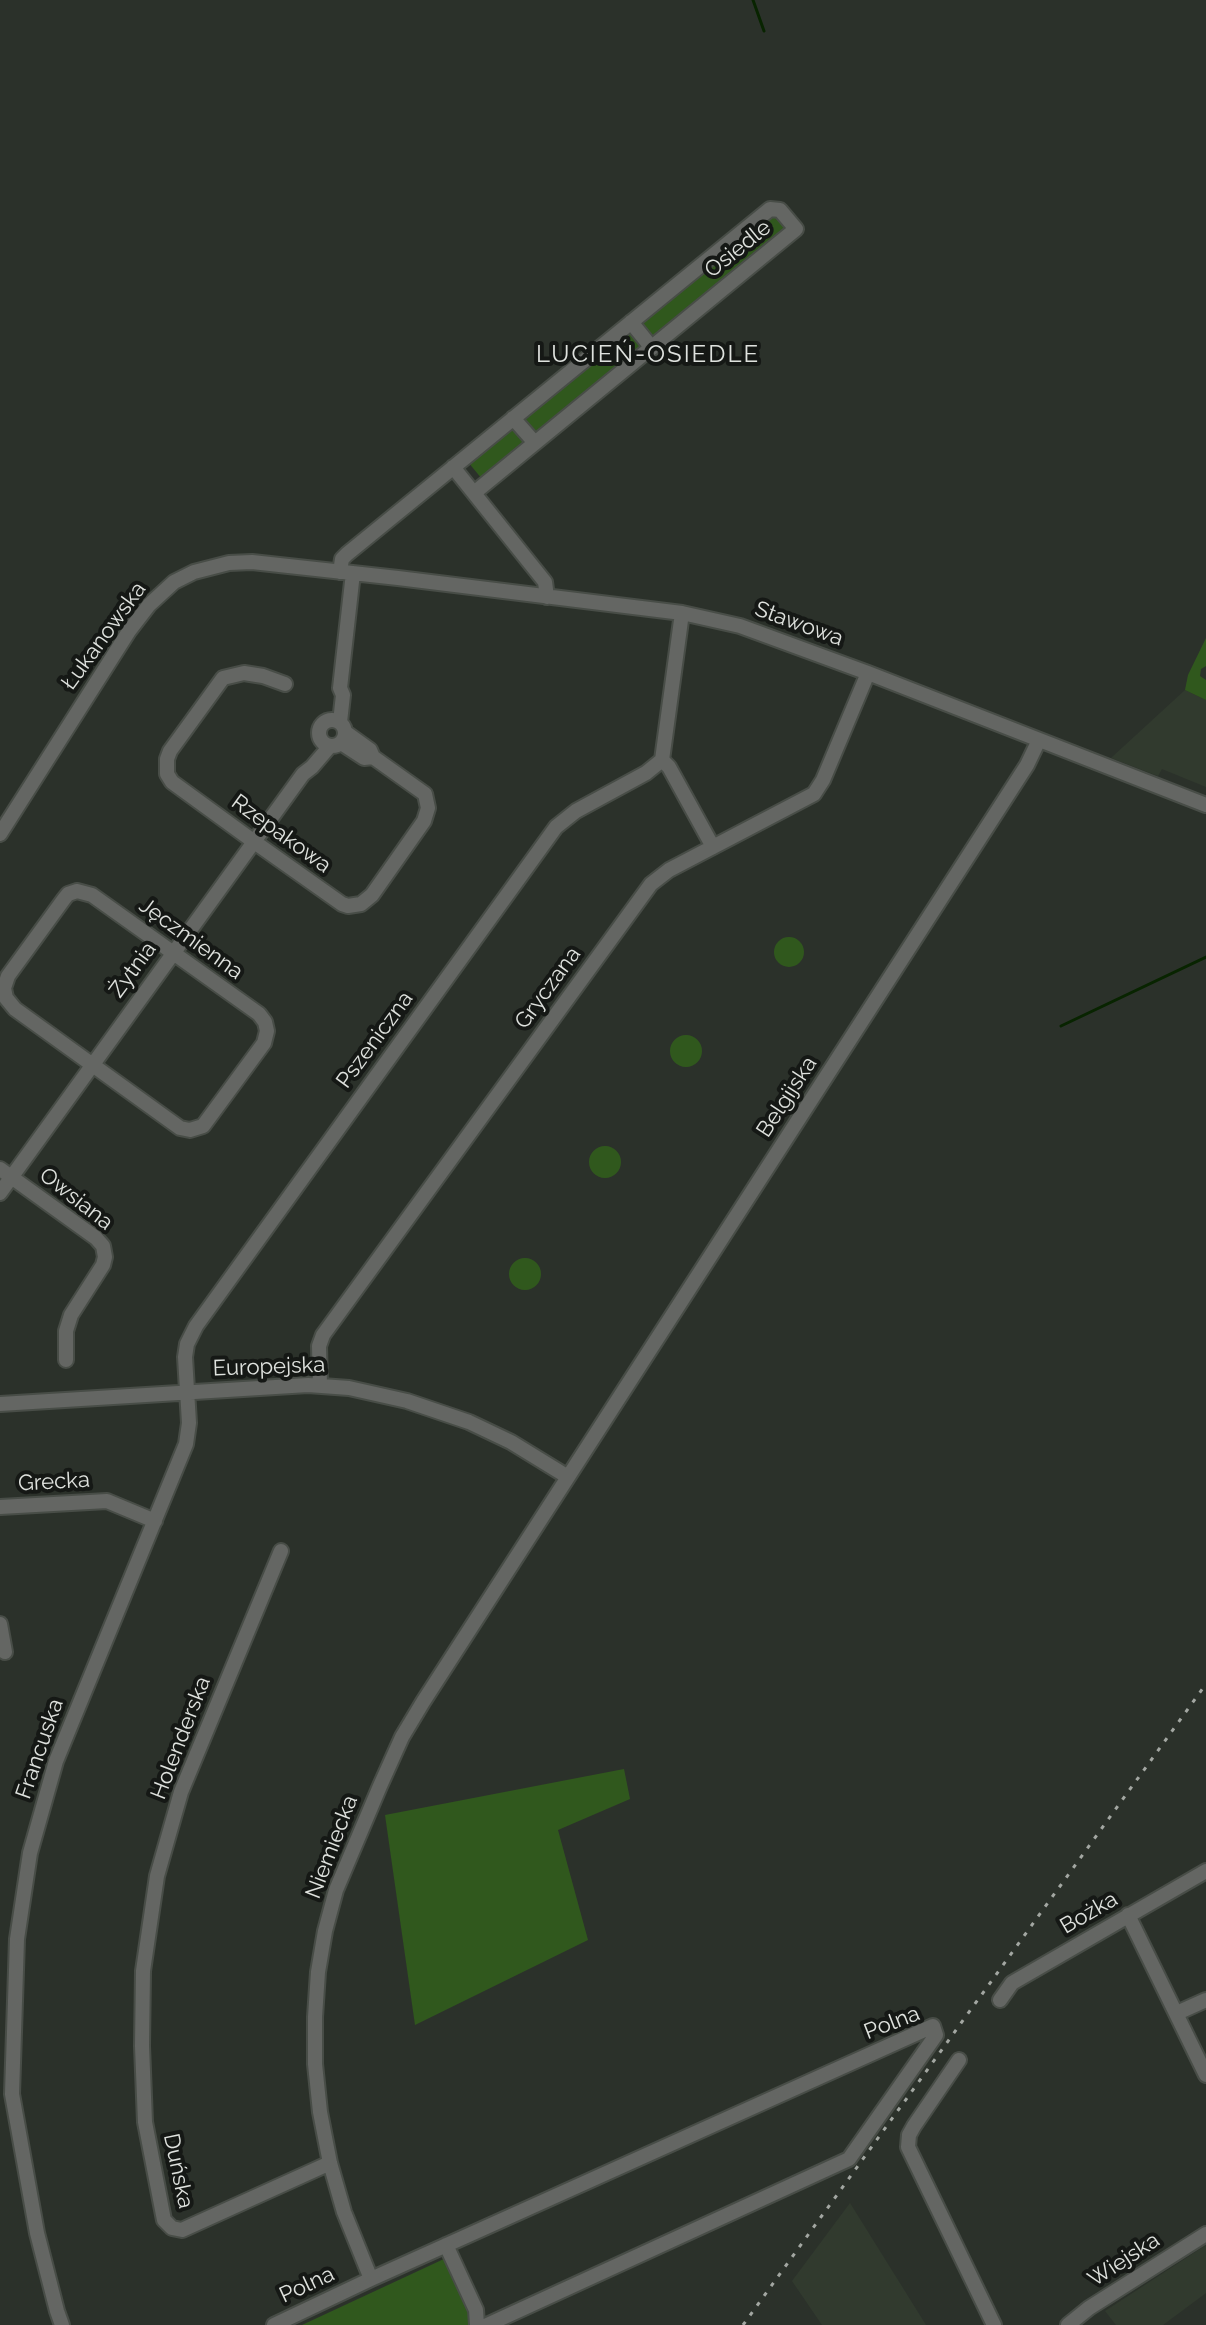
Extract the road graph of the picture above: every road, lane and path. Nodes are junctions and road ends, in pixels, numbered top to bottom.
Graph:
1 (631, 322) junction
2 (652, 348) junction
3 (513, 418) junction
4 (535, 443) junction
5 (453, 467) junction
6 (474, 493) junction
7 (347, 572) junction
8 (547, 597) junction
9 (682, 613) junction
10 (868, 673) junction
11 (285, 684) dead end
12 (334, 734) junction
13 (1039, 740) junction
14 (662, 760) junction
15 (1206, 805) edge
16 (0, 834) edge
17 (253, 841) junction
18 (713, 847) junction
19 (173, 953) junction
20 (92, 1064) junction
21 (6, 1173) edge
22 (0, 1193) edge
23 (66, 1360) dead end
24 (320, 1385) junction
25 (189, 1392) junction
26 (0, 1404) edge
27 (568, 1477) junction
28 (0, 1507) edge
29 (155, 1521) junction
30 (281, 1551) dead end
31 (0, 1624) edge
32 (5, 1652) dead end
33 (1206, 1871) edge
34 (1128, 1915) junction
35 (145, 1948) joint
36 (1000, 2000) dead end
37 (1206, 2000) edge
38 (1177, 2013) junction
39 (959, 2060) dead end
40 (1206, 2075) edge
41 (330, 2163) junction
42 (1206, 2234) edge
43 (446, 2245) junction
44 (371, 2279) junction
45 (62, 2325) edge
46 (274, 2325) edge
47 (477, 2325) edge
48 (487, 2325) edge
49 (994, 2325) edge
50 (1068, 2325) edge

1 - 2 street
1 - 2 street, Osiedle
1 - 3 street, Osiedle
2 - 4 street, Osiedle
3 - 4 street
3 - 5 street, Osiedle
4 - 6 street, Osiedle
5 - 6 street
5 - 7 street, Osiedle
6 - 8 street
7 - 8 street, Stawowa
7 - 12 street, Żytnia
7 - 16 street, Łukanowska
8 - 9 street, Stawowa
9 - 10 street, Stawowa
9 - 14 street
10 - 13 street, Stawowa
10 - 18 street, Gryczana
11 - 17 street, Rzepakowa
12 - 17 street, Żytnia
12 - 17 street, Rzepakowa
13 - 15 street, Stawowa
13 - 27 street, Belgijska
14 - 18 street
14 - 25 street, Pszeniczna
17 - 19 street, Żytnia
18 - 24 street, Gryczana
19 - 20 street, Żytnia
19 - 20 street, Jęczmienna
19 - 20 street, Jęczmienna
20 - 21 street, Żytnia
21 - 22 street, Żytnia
21 - 23 street, Owsiana
24 - 25 street, Europejska
24 - 27 street, Europejska
25 - 26 street, Europejska
25 - 29 street, Francuska
27 - 41 street, Niemiecka
28 - 29 street, Grecka
29 - 45 street, Francuska
30 - 35 street, Holenderska
31 - 32 street
33 - 34 street, Bożka
34 - 36 street, Bożka
34 - 38 street
35 - 41 street, Duńska
37 - 38 street
38 - 40 street
39 - 49 street
41 - 44 street, Niemiecka
42 - 50 street, Wiejska
43 - 44 street, Polna
43 - 47 street
43 - 48 street, Polna
44 - 46 street, Polna

